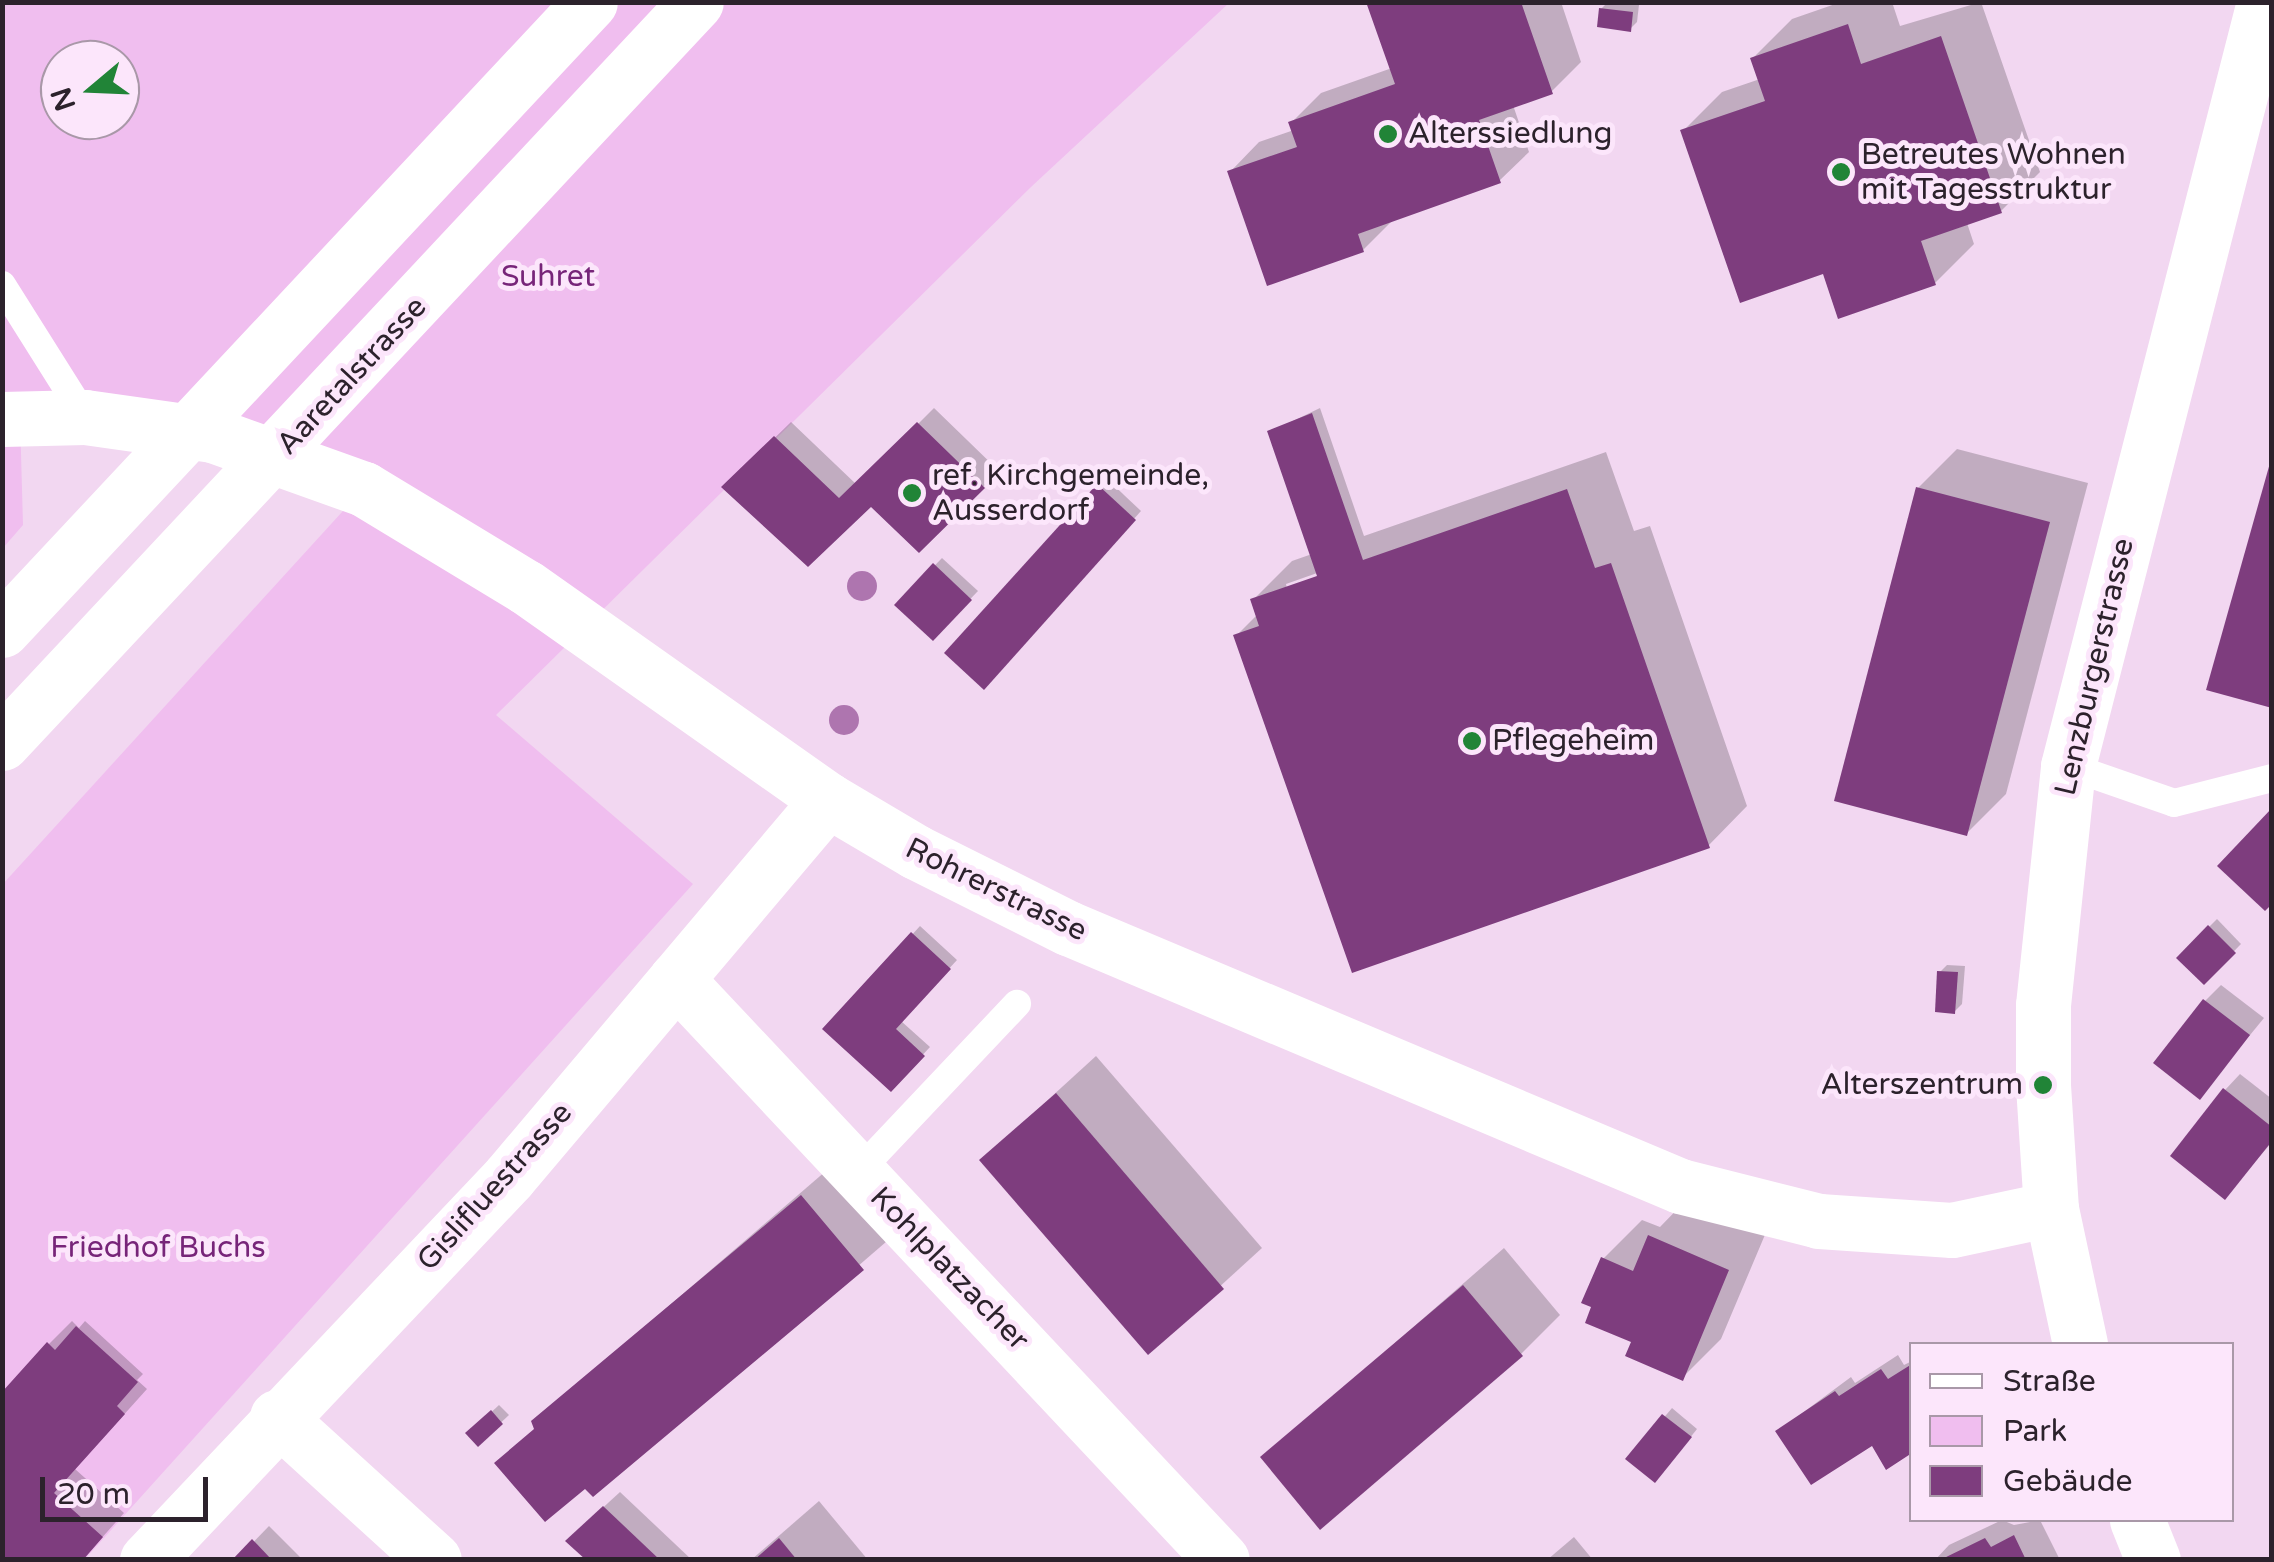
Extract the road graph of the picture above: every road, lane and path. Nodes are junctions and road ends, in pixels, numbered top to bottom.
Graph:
1 (590, 2) edge
2 (696, 2) edge
3 (2264, 2) edge
4 (2, 285) edge
5 (11, 417) edge
6 (85, 417) junction
7 (2, 630) edge
8 (2, 744) edge
9 (2068, 766) junction
10 (2272, 778) edge
11 (828, 800) junction
12 (676, 978) junction
13 (1017, 1004) dead end
14 (857, 1173) junction
15 (2051, 1209) junction
16 (2080, 1342) edge
17 (277, 1417) junction
18 (2139, 1522) edge
19 (147, 1560) edge
20 (434, 1560) edge
21 (1222, 1560) edge
22 (2153, 1560) edge

1 - 7 main road
2 - 8 main road, Aaretalstrasse
3 - 9 main road, Lenzburgerstrasse
4 - 6 lane
5 - 6 main road, Rohrerstrasse
6 - 11 main road, Rohrerstrasse
9 - 10 lane
9 - 15 main road, Lenzburgerstrasse
11 - 12 main road, Gislifluestrasse
11 - 15 main road, Rohrerstrasse
12 - 14 main road, Kohlplatzacher
12 - 17 main road, Gislifluestrasse
13 - 14 lane
14 - 21 main road, Kohlplatzacher
15 - 16 main road, Lenzburgerstrasse
17 - 19 main road, Gislifluestrasse
17 - 20 main road
18 - 22 main road

